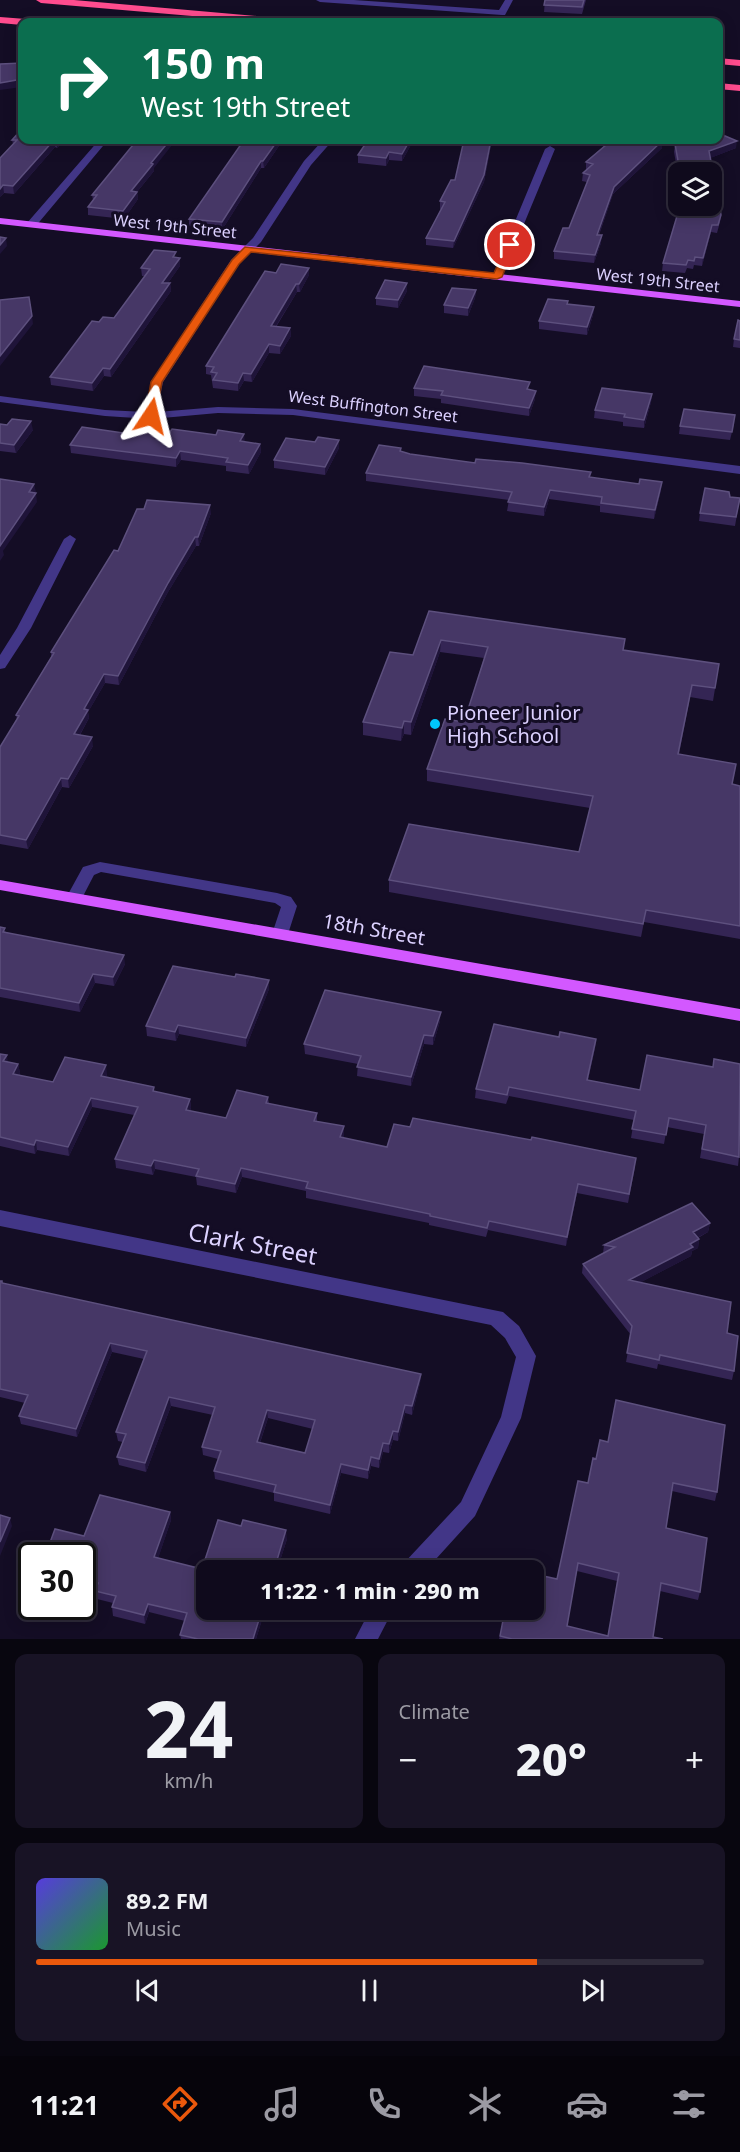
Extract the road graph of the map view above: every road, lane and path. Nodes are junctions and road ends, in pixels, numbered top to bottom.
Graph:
1 (41, 0) edge
2 (320, 0) edge
3 (509, 0) edge
4 (246, 18) edge
5 (0, 20) edge
6 (18, 21) edge
7 (723, 61) edge
8 (740, 63) edge
9 (723, 86) edge
10 (740, 88) edge
11 (100, 144) edge
12 (324, 144) edge
13 (550, 149) dead end
14 (0, 221) edge
15 (31, 225) junction
16 (248, 249) junction
17 (497, 277) junction
18 (740, 304) edge
19 (0, 399) edge
20 (151, 416) junction
21 (740, 470) edge
22 (70, 539) dead end
23 (0, 665) edge
24 (0, 885) edge
25 (74, 898) junction
26 (280, 934) junction
27 (740, 1015) edge
28 (0, 1218) edge
29 (421, 1560) edge
30 (376, 1620) edge
31 (366, 1639) edge

1 - 4 highway
2 - 3 street
5 - 6 highway
7 - 8 highway
9 - 10 highway
11 - 15 street
12 - 16 street
13 - 17 street
14 - 15 main road, West 19th Street
15 - 16 main road, West 19th Street
16 - 17 main road, West 19th Street
16 - 20 street
17 - 18 main road, West 19th Street
19 - 20 street, West Buffington Street
20 - 21 street, West Buffington Street
22 - 23 street
24 - 25 main road, 18th Street
25 - 26 main road, 18th Street
25 - 26 street
26 - 27 main road, 18th Street
28 - 29 street, Clark Street
30 - 31 street

